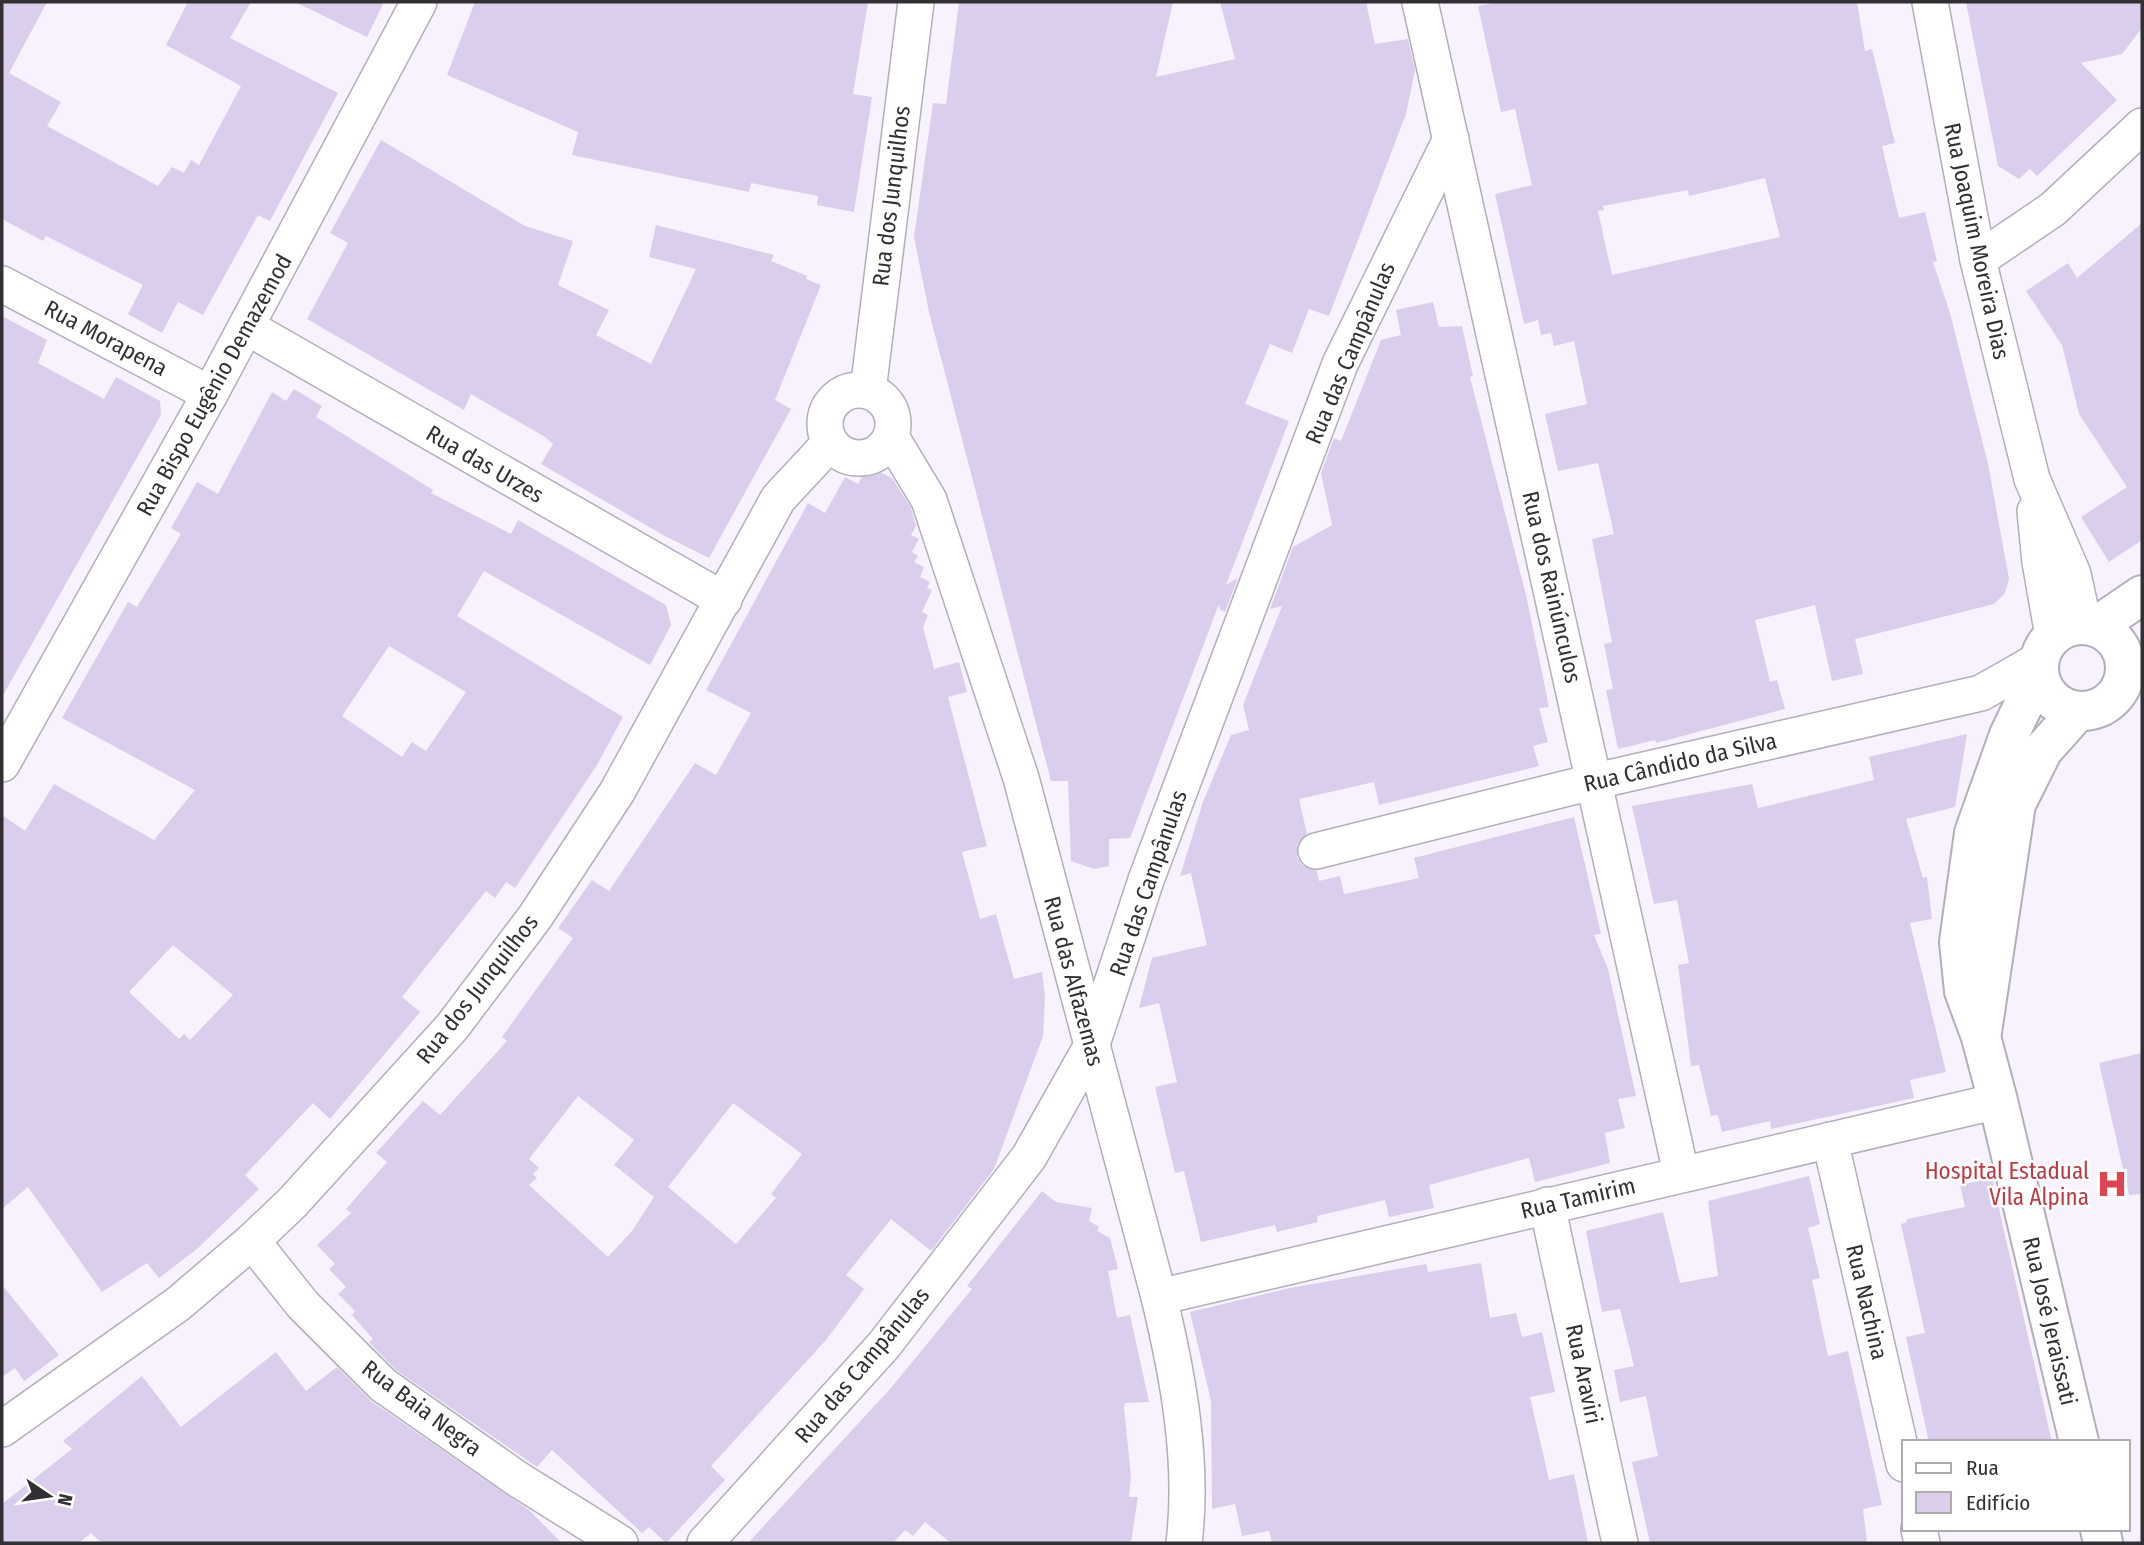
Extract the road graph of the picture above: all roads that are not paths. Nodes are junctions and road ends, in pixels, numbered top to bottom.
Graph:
1 (419, 2) edge
2 (916, 2) edge
3 (1420, 2) edge
4 (1930, 2) edge
5 (2142, 127) edge
6 (1451, 139) junction
7 (1978, 261) junction
8 (2, 284) edge
9 (247, 327) junction
10 (868, 391) junction
11 (210, 394) junction
12 (891, 437) junction
13 (830, 443) junction
14 (2142, 595) edge
15 (724, 600) junction
16 (2062, 644) junction
17 (2129, 685) edge
18 (2077, 712) junction
19 (2, 764) edge
20 (1596, 781) junction
21 (1316, 851) dead end
22 (1981, 1037) junction
23 (1091, 1047) junction
24 (1998, 1101) junction
25 (1830, 1140) junction
26 (1681, 1173) junction
27 (1547, 1205) junction
28 (252, 1241) junction
29 (1159, 1297) junction
30 (2, 1429) edge
31 (2079, 1440) edge
32 (1902, 1455) edge
33 (620, 1543) edge
34 (705, 1543) edge
35 (1184, 1543) edge
36 (1620, 1543) edge

1 - 9 street, Rua Bispo Eugênio Demazemod
2 - 10 street, Rua dos Junquilhos
3 - 6 street, Rua dos Rainúnculos
4 - 7 street, Rua Joaquim Moreira Dias
5 - 7 street
6 - 20 street, Rua dos Rainúnculos
6 - 23 street, Rua das Campânulas
7 - 16 street, Rua Joaquim Moreira Dias
8 - 11 street, Rua Morapena
9 - 11 street, Rua Bispo Eugênio Demazemod
9 - 15 street, Rua das Urzes
10 - 12 street
10 - 13 street
11 - 19 street, Rua Bispo Eugênio Demazemod
12 - 13 street
12 - 23 street, Rua das Alfazemas
13 - 15 street, Rua dos Junquilhos
14 - 16 main road
15 - 28 street, Rua dos Junquilhos
16 - 17 main road
16 - 18 main road
16 - 20 street, Rua Cândido da Silva
16 - 22 main road, Rua José Jeraissati
17 - 18 main road
18 - 22 main road
20 - 21 street, Rua Cândido da Silva
20 - 26 street, Rua dos Rainúnculos
22 - 24 main road, Rua José Jeraissati
23 - 29 street, Rua das Alfazemas
23 - 34 street, Rua das Campânulas
24 - 25 street, Rua Tamirim
24 - 31 main road, Rua José Jeraissati
25 - 26 street, Rua Tamirim
25 - 32 street, Rua Nachina
26 - 27 street, Rua Tamirim
27 - 29 street, Rua Tamirim
27 - 36 street, Rua Araviri
28 - 30 street, Rua dos Junquilhos
28 - 33 street, Rua Baia Negra
29 - 35 street, Rua das Alfazemas

